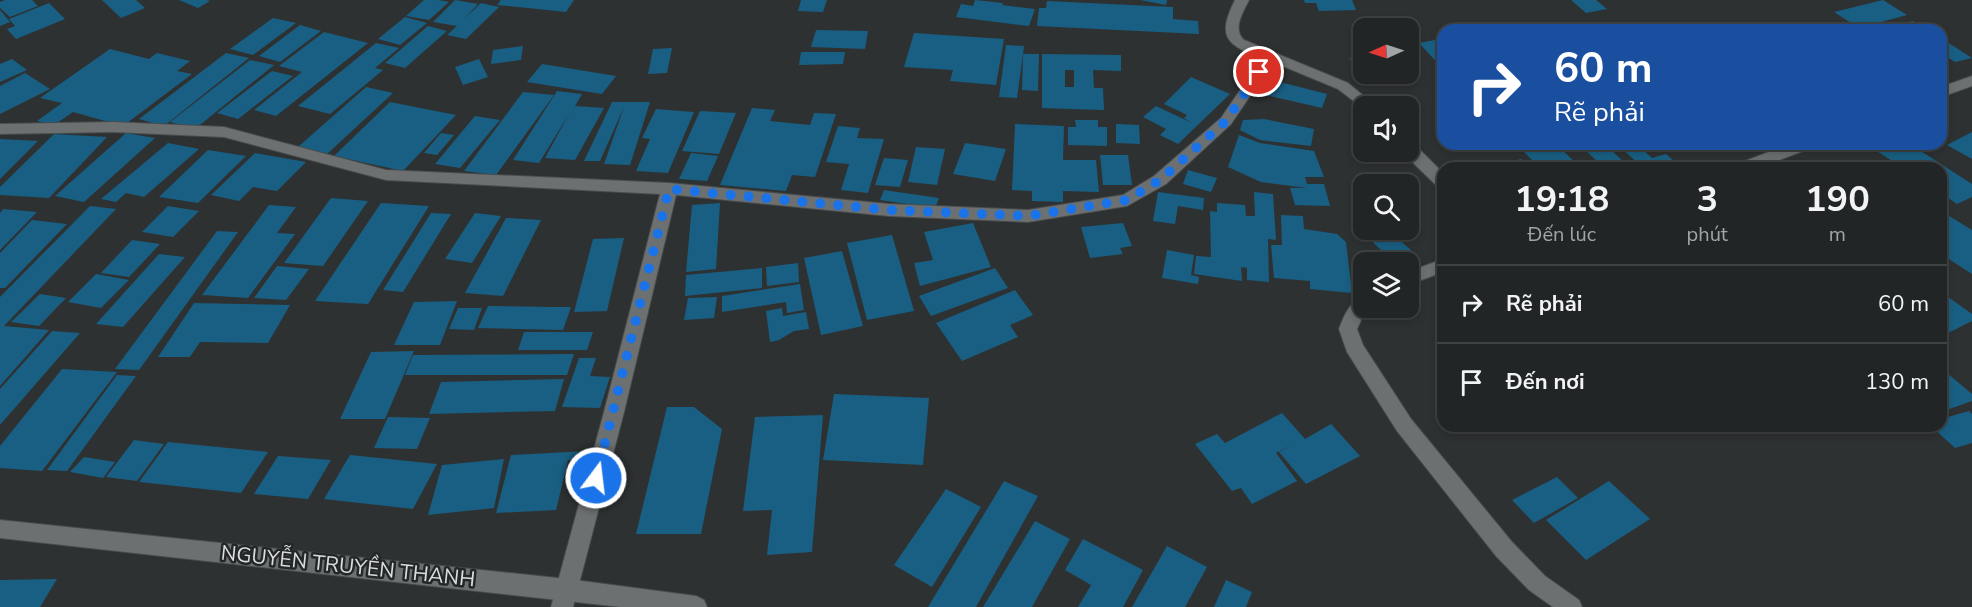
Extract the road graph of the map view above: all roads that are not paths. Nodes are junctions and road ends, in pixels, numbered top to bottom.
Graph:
1 (1242, 0) edge
2 (1270, 56) junction
3 (1972, 81) edge
4 (1947, 90) edge
5 (1356, 96) edge
6 (0, 129) edge
7 (1790, 150) edge
8 (1419, 159) edge
9 (1758, 162) edge
10 (1437, 176) edge
11 (669, 189) junction
12 (1437, 267) edge
13 (1419, 275) edge
14 (1353, 316) edge
15 (0, 529) edge
16 (564, 598) edge
17 (696, 607) edge
18 (1571, 607) edge

1 - 2 street
2 - 5 street
2 - 11 street
3 - 4 street
6 - 11 street
7 - 9 street
8 - 10 street
11 - 16 street
12 - 13 street
14 - 18 street
15 - 16 street, NGUYỄN TRUYỀN THANH
16 - 17 street, NGUYỄN TRUYỀN THANH

